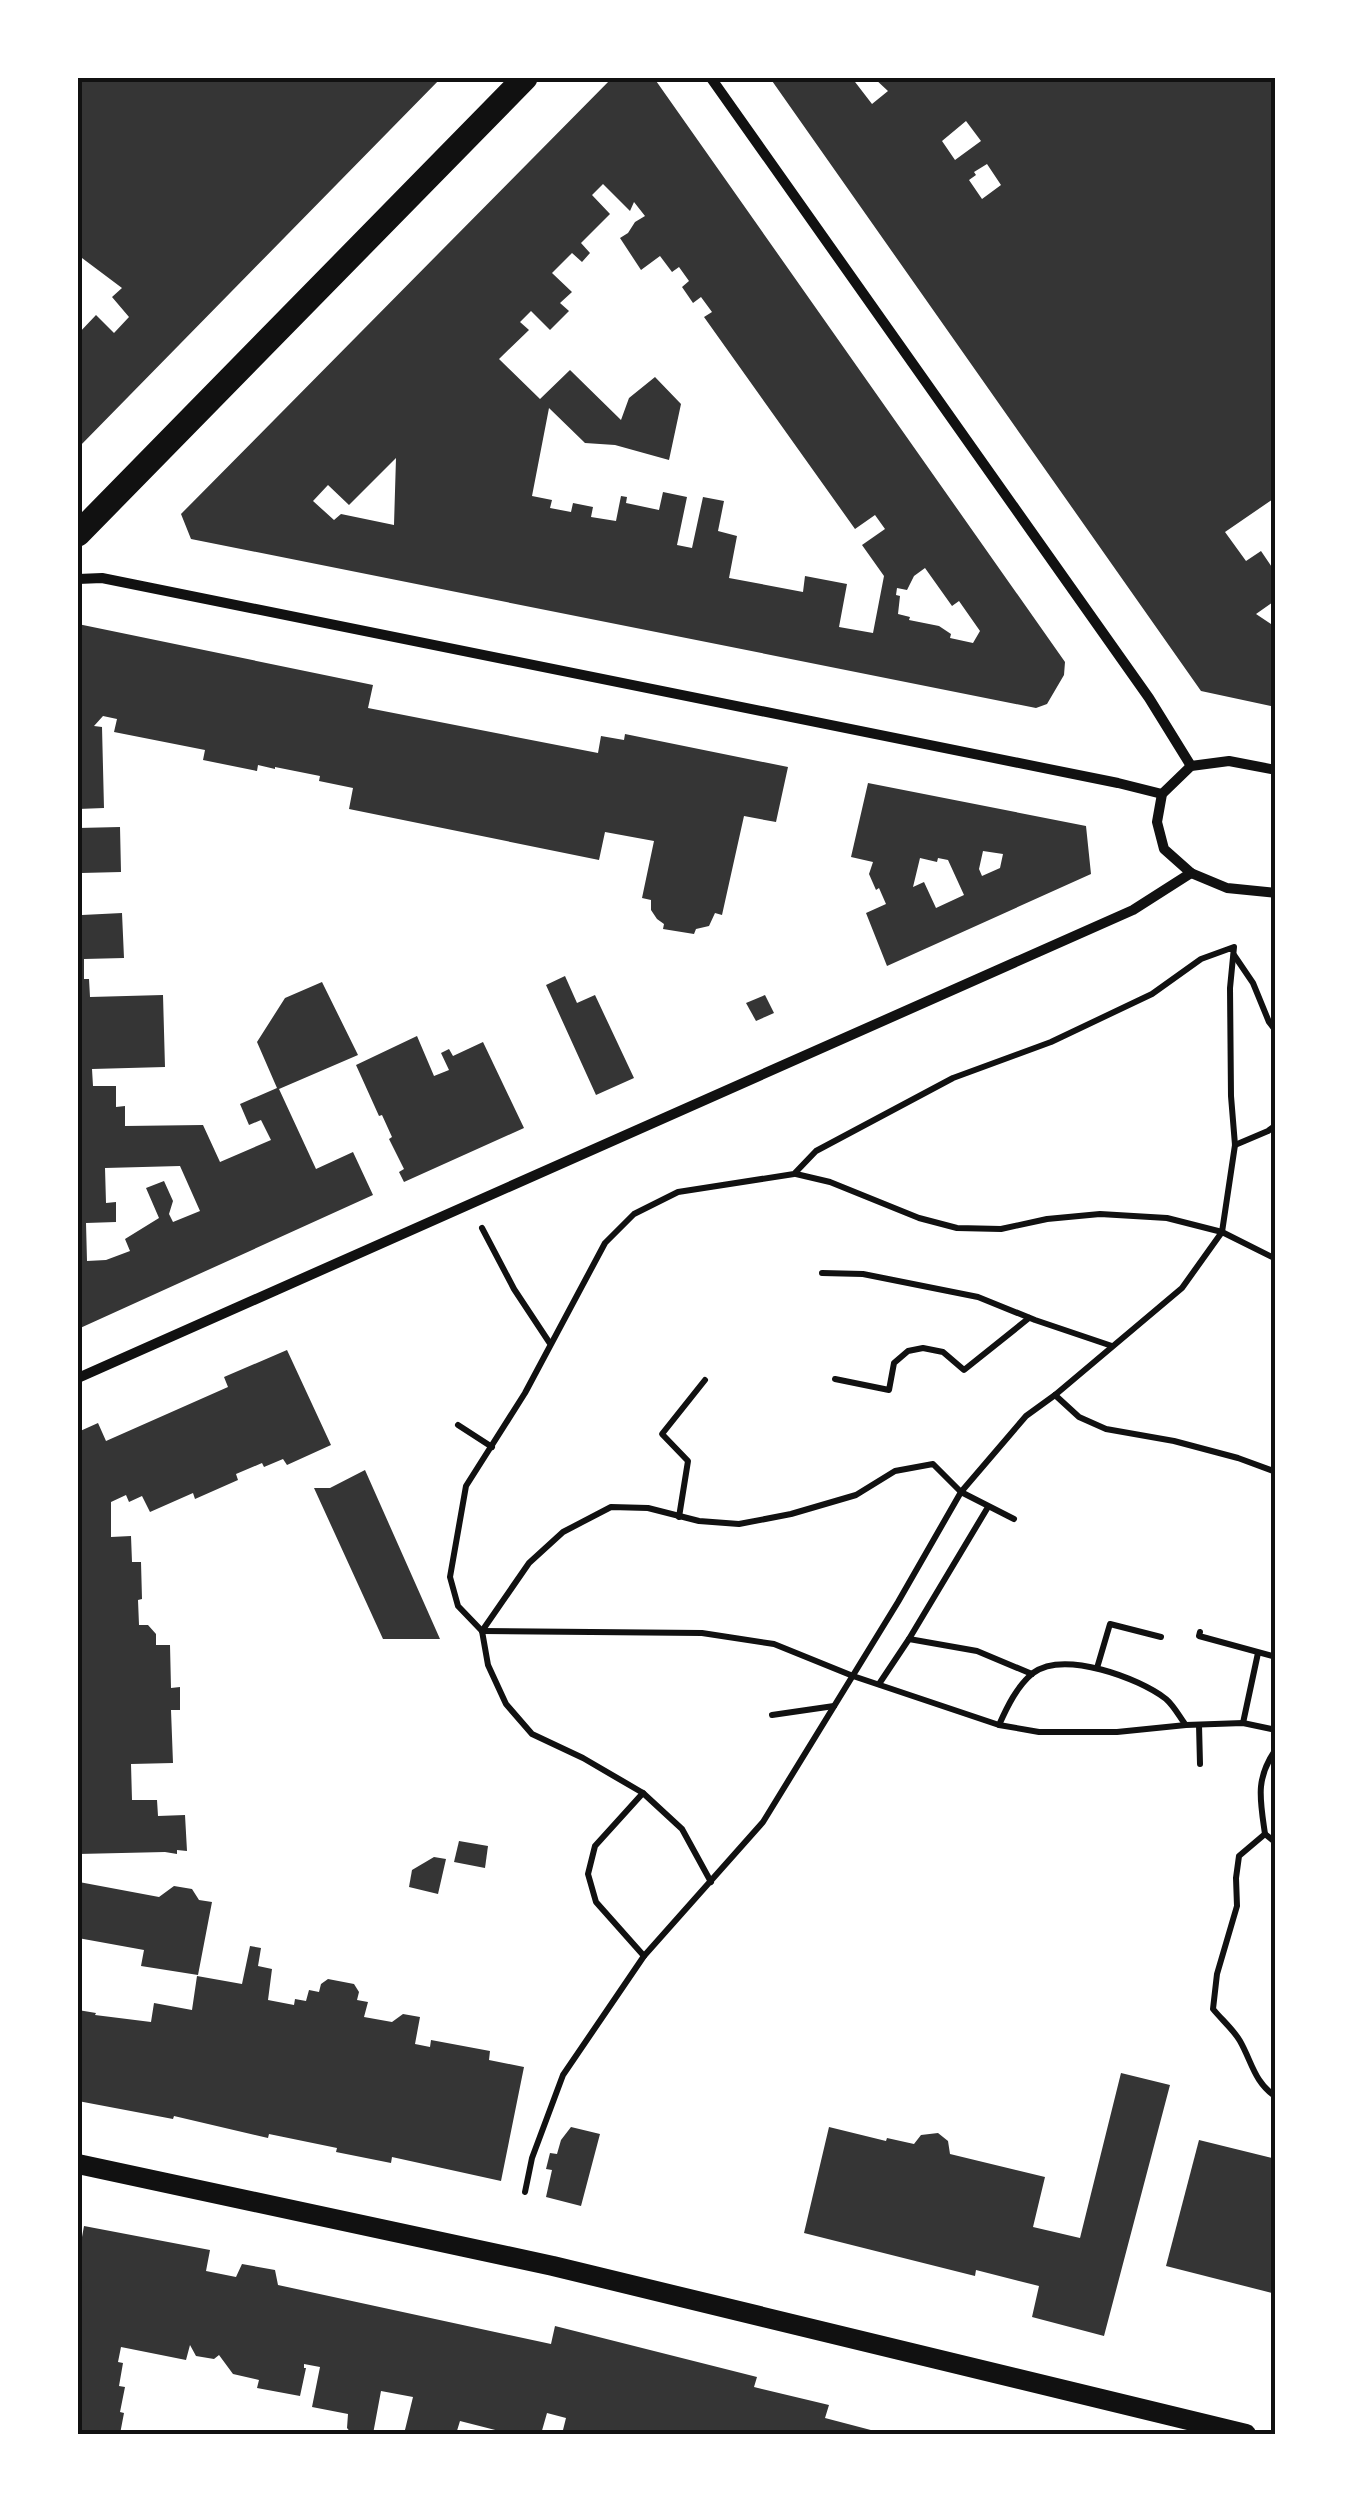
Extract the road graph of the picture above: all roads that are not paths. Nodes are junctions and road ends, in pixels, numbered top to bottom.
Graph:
1 (525, 78) edge
2 (711, 78) edge
3 (78, 534) edge
4 (78, 579) edge
5 (1191, 766) junction
6 (1276, 770) edge
7 (1162, 794) junction
8 (1192, 873) junction
9 (1276, 893) edge
10 (78, 1378) edge
11 (78, 2164) edge
12 (1246, 2434) edge

1 - 3 main road
2 - 5 street
4 - 7 street
5 - 6 street
5 - 7 street
7 - 8 street
8 - 9 street
8 - 10 street
11 - 12 main road

